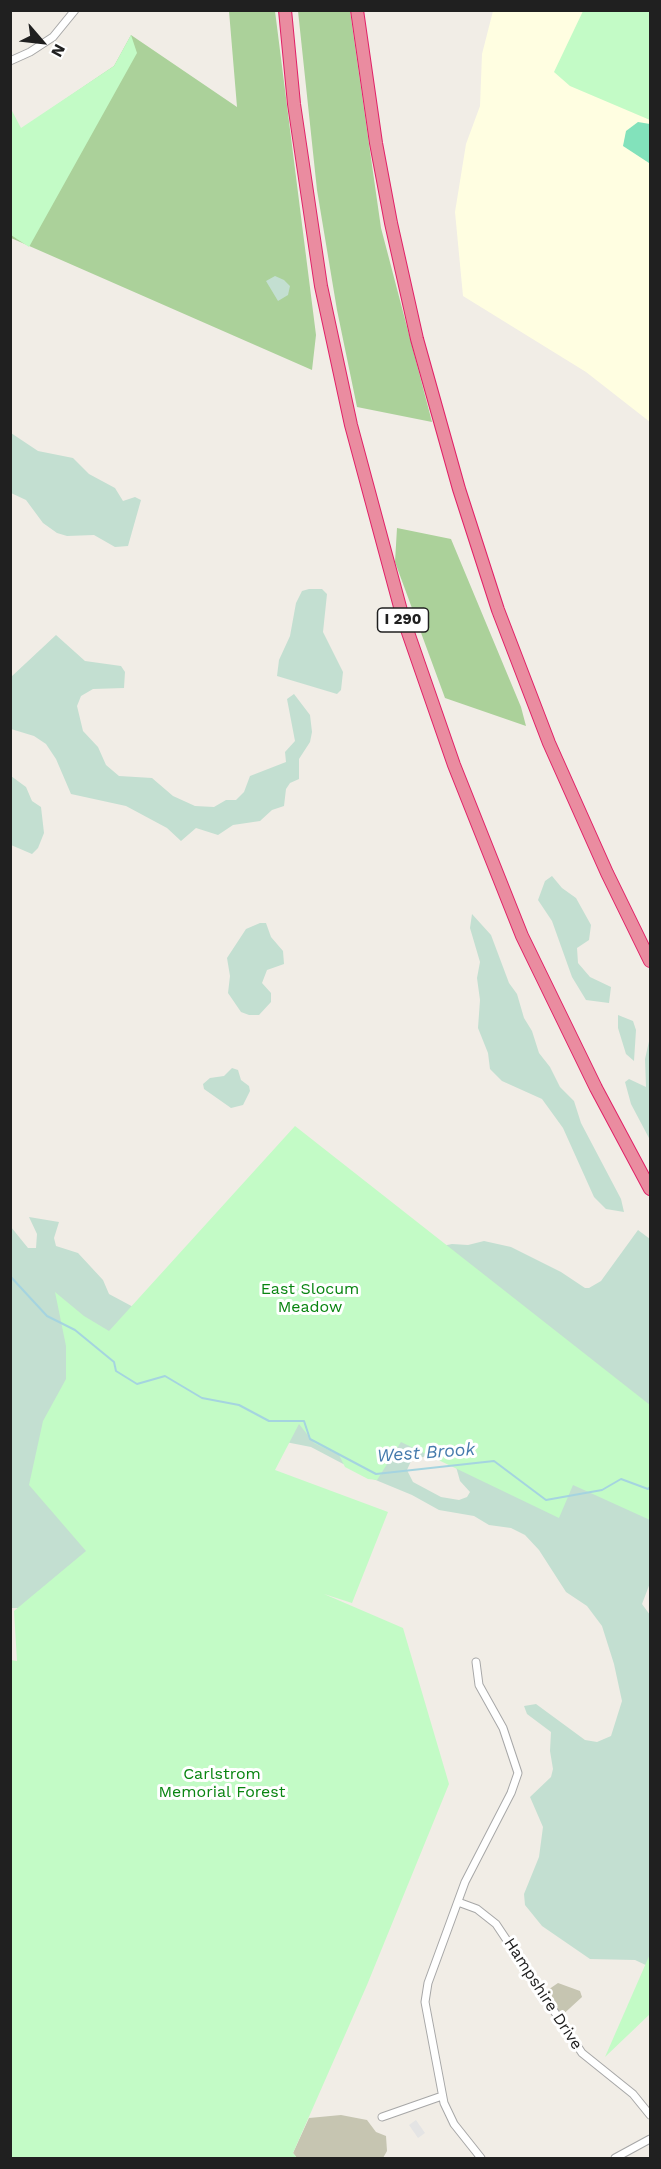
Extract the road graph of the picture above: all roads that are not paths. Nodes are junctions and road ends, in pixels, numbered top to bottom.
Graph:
1 (75, 10) edge
2 (285, 10) edge
3 (357, 10) edge
4 (10, 61) edge
5 (651, 962) edge
6 (651, 1189) edge
7 (476, 1662) dead end
8 (458, 1902) junction
9 (442, 2096) junction
10 (651, 2115) edge
11 (382, 2117) dead end
12 (651, 2139) edge
13 (481, 2158) edge
14 (615, 2158) edge

1 - 4 street
2 - 6 highway, I 290
3 - 5 highway
7 - 8 street
8 - 9 street
8 - 10 street, Hampshire Drive
9 - 11 street
9 - 13 street
12 - 14 street

